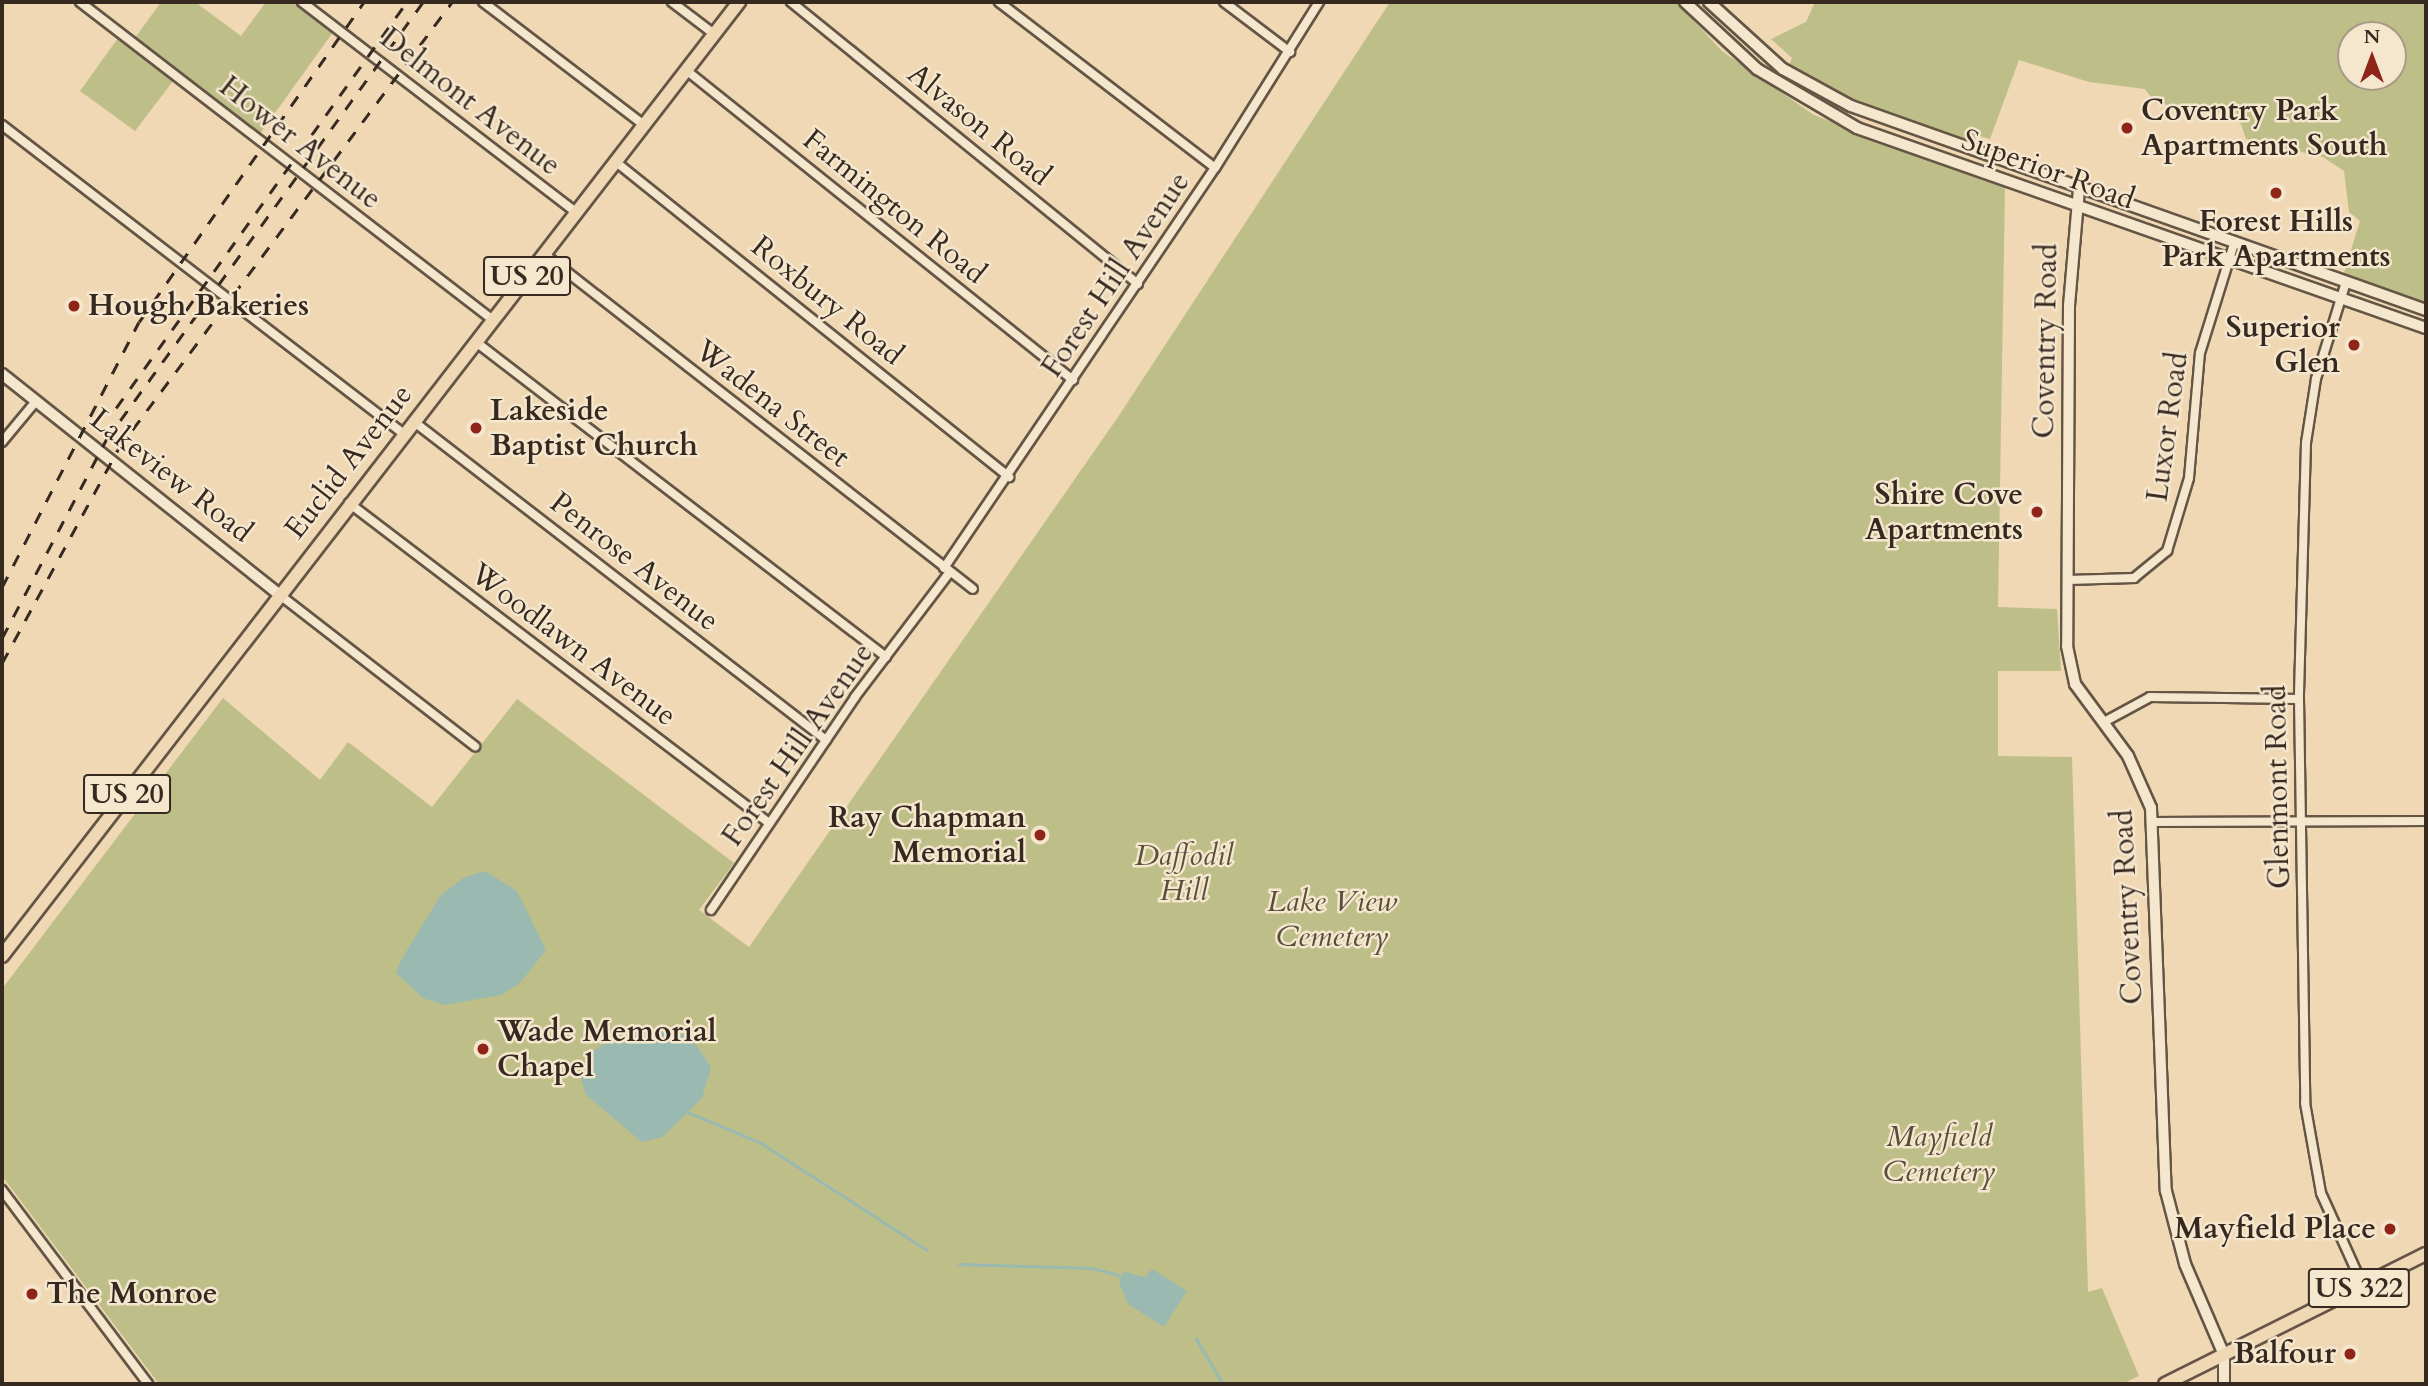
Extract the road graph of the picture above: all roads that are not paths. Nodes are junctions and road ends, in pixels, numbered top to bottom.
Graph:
1 (79, 2) edge
2 (302, 2) edge
3 (483, 2) edge
4 (672, 2) edge
5 (739, 2) edge
6 (791, 2) edge
7 (999, 2) edge
8 (1224, 2) edge
9 (1319, 2) edge
10 (1707, 2) edge
11 (1688, 6) edge
12 (714, 34) junction
13 (1290, 52) junction
14 (686, 70) junction
15 (2, 125) edge
16 (644, 125) junction
17 (616, 162) junction
18 (1215, 168) junction
19 (2079, 188) junction
20 (2073, 205) junction
21 (576, 212) junction
22 (2234, 244) junction
23 (544, 254) junction
24 (2229, 259) junction
25 (2346, 282) junction
26 (1138, 284) junction
27 (2340, 298) junction
28 (2426, 310) edge
29 (493, 320) junction
30 (2426, 328) edge
31 (475, 342) junction
32 (2, 374) edge
33 (1073, 380) junction
34 (36, 401) junction
35 (413, 421) junction
36 (404, 434) junction
37 (2, 442) edge
38 (1009, 477) junction
39 (349, 503) junction
40 (947, 570) junction
41 (2068, 580) junction
42 (973, 589) dead end
43 (281, 595) junction
44 (886, 657) junction
45 (2299, 699) junction
46 (2104, 722) junction
47 (826, 740) junction
48 (475, 746) dead end
49 (2301, 821) junction
50 (2426, 821) edge
51 (2153, 822) junction
52 (769, 823) junction
53 (711, 910) dead end
54 (2, 956) edge
55 (2, 1190) edge
56 (2426, 1254) edge
57 (2363, 1286) junction
58 (2224, 1355) junction
59 (148, 1384) edge
60 (2165, 1384) edge
61 (2224, 1384) edge

1 - 29 street, Hower Avenue
2 - 21 street, Delmont Avenue
3 - 16 street
4 - 12 street
5 - 12 main road, Euclid Avenue / US 20
6 - 26 street, Alvason Road
7 - 18 street
8 - 13 street
9 - 13 street, Forest Hill Avenue
10 - 11 main road
10 - 19 main road, Superior Road
11 - 20 main road, Superior Road
12 - 14 main road, Euclid Avenue / US 20
13 - 18 street, Forest Hill Avenue
14 - 16 main road, Euclid Avenue / US 20
14 - 33 street, Farmington Road
15 - 36 street
16 - 17 main road, Euclid Avenue / US 20
17 - 21 main road, Euclid Avenue / US 20
17 - 38 street, Roxbury Road
18 - 26 street, Forest Hill Avenue
19 - 20 main road, Coventry Road
19 - 22 main road, Superior Road
20 - 24 main road, Superior Road
20 - 41 main road, Coventry Road
21 - 23 main road, Euclid Avenue / US 20
22 - 24 street, Luxor Road
22 - 25 main road, Superior Road
23 - 29 main road, Euclid Avenue / US 20
23 - 40 street, Wadena Street
24 - 27 main road, Superior Road
24 - 41 street, Luxor Road
25 - 27 street, Glenmont Road
25 - 28 main road, Superior Road
26 - 33 street, Forest Hill Avenue
27 - 30 main road, Superior Road
27 - 45 street, Glenmont Road
29 - 31 main road, Euclid Avenue / US 20
31 - 35 main road, Euclid Avenue / US 20
31 - 44 street
32 - 34 main road, Lakeview Road
33 - 38 street, Forest Hill Avenue
34 - 37 street
34 - 43 main road, Lakeview Road
35 - 36 main road, Euclid Avenue / US 20
35 - 47 street, Penrose Avenue
36 - 39 main road, Euclid Avenue / US 20
38 - 40 street, Forest Hill Avenue
39 - 43 main road, Euclid Avenue / US 20
39 - 52 street, Woodlawn Avenue
40 - 42 street, Wadena Street
40 - 44 street, Forest Hill Avenue
41 - 46 main road, Coventry Road
43 - 48 street, Lakeview Road
43 - 54 main road, Euclid Avenue / US 20
44 - 47 street, Forest Hill Avenue
45 - 46 street
45 - 49 street, Glenmont Road
46 - 51 main road, Coventry Road
47 - 52 street, Forest Hill Avenue
49 - 50 street
49 - 51 street
49 - 57 street, Glenmont Road
51 - 58 main road, Coventry Road
52 - 53 street, Forest Hill Avenue
55 - 59 street
56 - 57 main road, US 322
57 - 58 main road, US 322
58 - 60 main road, US 322
58 - 61 main road, Coventry Road

